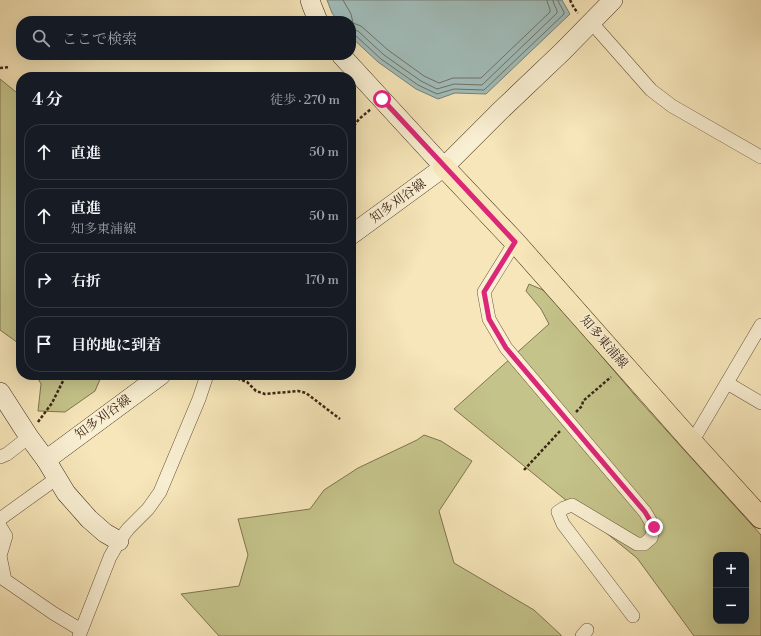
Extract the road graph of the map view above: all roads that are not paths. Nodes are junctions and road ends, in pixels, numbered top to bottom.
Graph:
1 (310, 0) edge
2 (613, 0) edge
3 (316, 16) edge
4 (591, 22) junction
5 (346, 60) edge
6 (761, 157) edge
7 (444, 167) junction
8 (356, 232) edge
9 (515, 242) junction
10 (761, 325) edge
11 (154, 380) edge
12 (205, 380) edge
13 (727, 383) junction
14 (0, 392) edge
15 (761, 403) edge
16 (27, 434) junction
17 (692, 442) junction
18 (1, 454) edge
19 (46, 460) junction
20 (57, 478) junction
21 (761, 518) edge
22 (0, 519) edge
23 (0, 526) edge
24 (119, 541) junction
25 (633, 616) dead end
26 (80, 633) edge

1 - 3 street
2 - 4 street, 知多刈谷線
4 - 6 street
4 - 7 street, 知多刈谷線
5 - 7 street
7 - 8 street, 知多刈谷線
7 - 9 main road, 知多東浦線
9 - 17 main road, 知多東浦線
9 - 25 street
10 - 13 street
11 - 19 street, 知多刈谷線
12 - 24 street
13 - 15 street
13 - 17 street
14 - 16 street
16 - 18 street
16 - 19 street
17 - 21 main road, 知多東浦線
19 - 20 street
20 - 22 street
20 - 24 street
23 - 26 street
24 - 26 street

